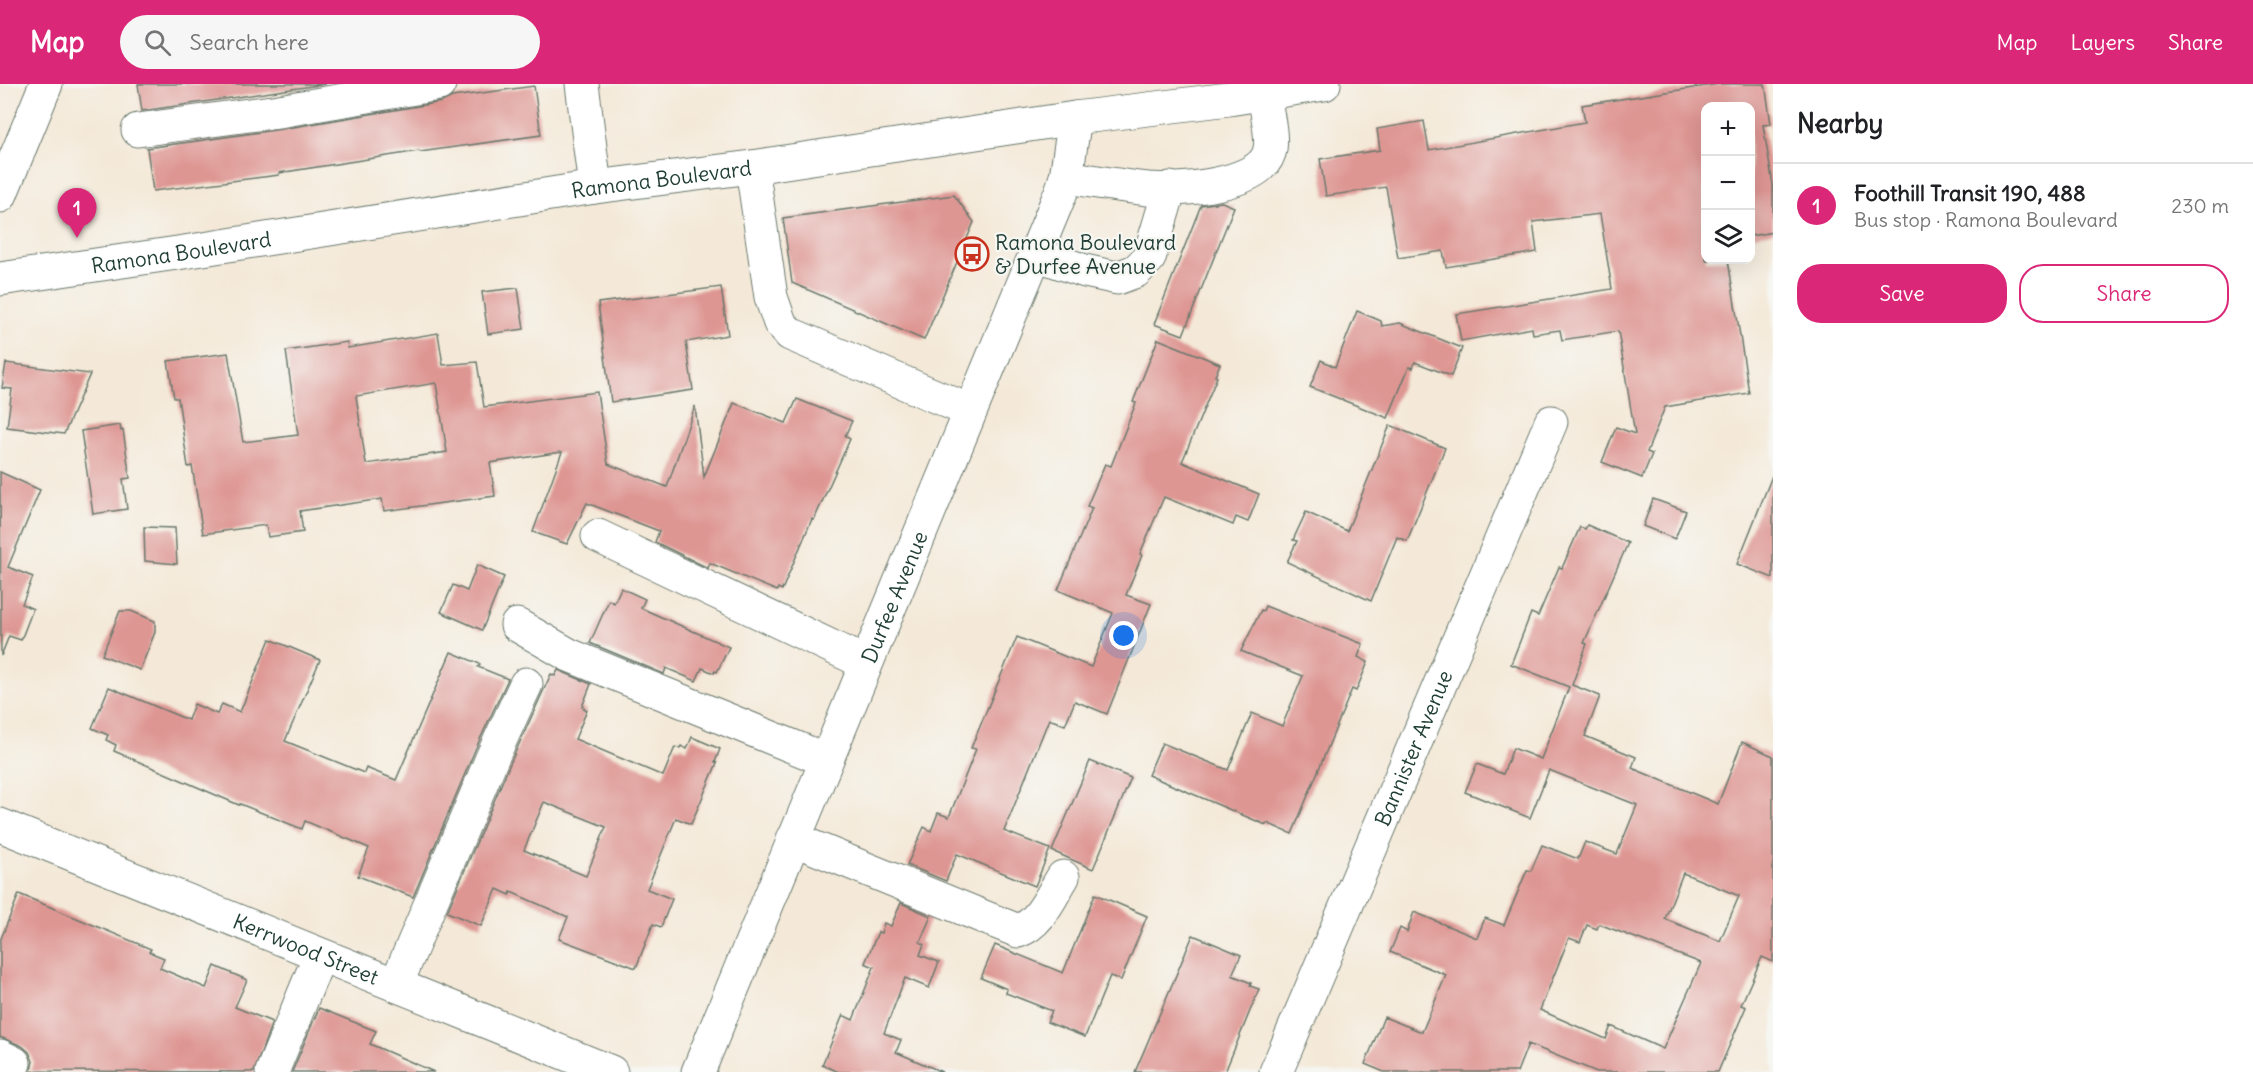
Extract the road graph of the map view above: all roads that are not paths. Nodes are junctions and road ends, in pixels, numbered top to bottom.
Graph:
1 (46, 84) edge
2 (439, 84) edge
3 (582, 84) edge
4 (1324, 84) edge
5 (1264, 94) junction
6 (1075, 118) junction
7 (138, 130) dead end
8 (752, 167) junction
9 (1066, 177) junction
10 (596, 187) junction
11 (1170, 188) junction
12 (0, 196) edge
13 (1035, 254) junction
14 (0, 279) edge
15 (970, 411) junction
16 (1551, 422) dead end
17 (598, 536) dead end
18 (517, 625) dead end
19 (866, 663) junction
20 (526, 684) dead end
21 (826, 760) junction
22 (0, 825) edge
23 (793, 839) junction
24 (1063, 877) dead end
25 (320, 955) junction
26 (396, 985) junction
27 (272, 1072) edge
28 (611, 1072) edge
29 (698, 1072) edge
30 (1276, 1072) edge

1 - 12 main road
2 - 7 main road
3 - 10 main road
4 - 5 main road, Ramona Boulevard
5 - 6 main road, Ramona Boulevard
5 - 11 main road
6 - 8 main road, Ramona Boulevard
6 - 9 main road, Durfee Avenue
8 - 10 main road, Ramona Boulevard
8 - 15 main road
9 - 11 main road
9 - 13 main road, Durfee Avenue
10 - 14 main road, Ramona Boulevard
11 - 13 main road
13 - 15 main road, Durfee Avenue
15 - 19 main road, Durfee Avenue
16 - 30 main road, Bannister Avenue
17 - 19 main road
18 - 21 main road
19 - 21 main road, Durfee Avenue
20 - 26 main road
21 - 23 main road, Durfee Avenue
22 - 25 main road, Kerrwood Street
23 - 24 main road
23 - 29 main road, Durfee Avenue
25 - 26 main road, Kerrwood Street
25 - 27 main road
26 - 28 main road, Kerrwood Street

